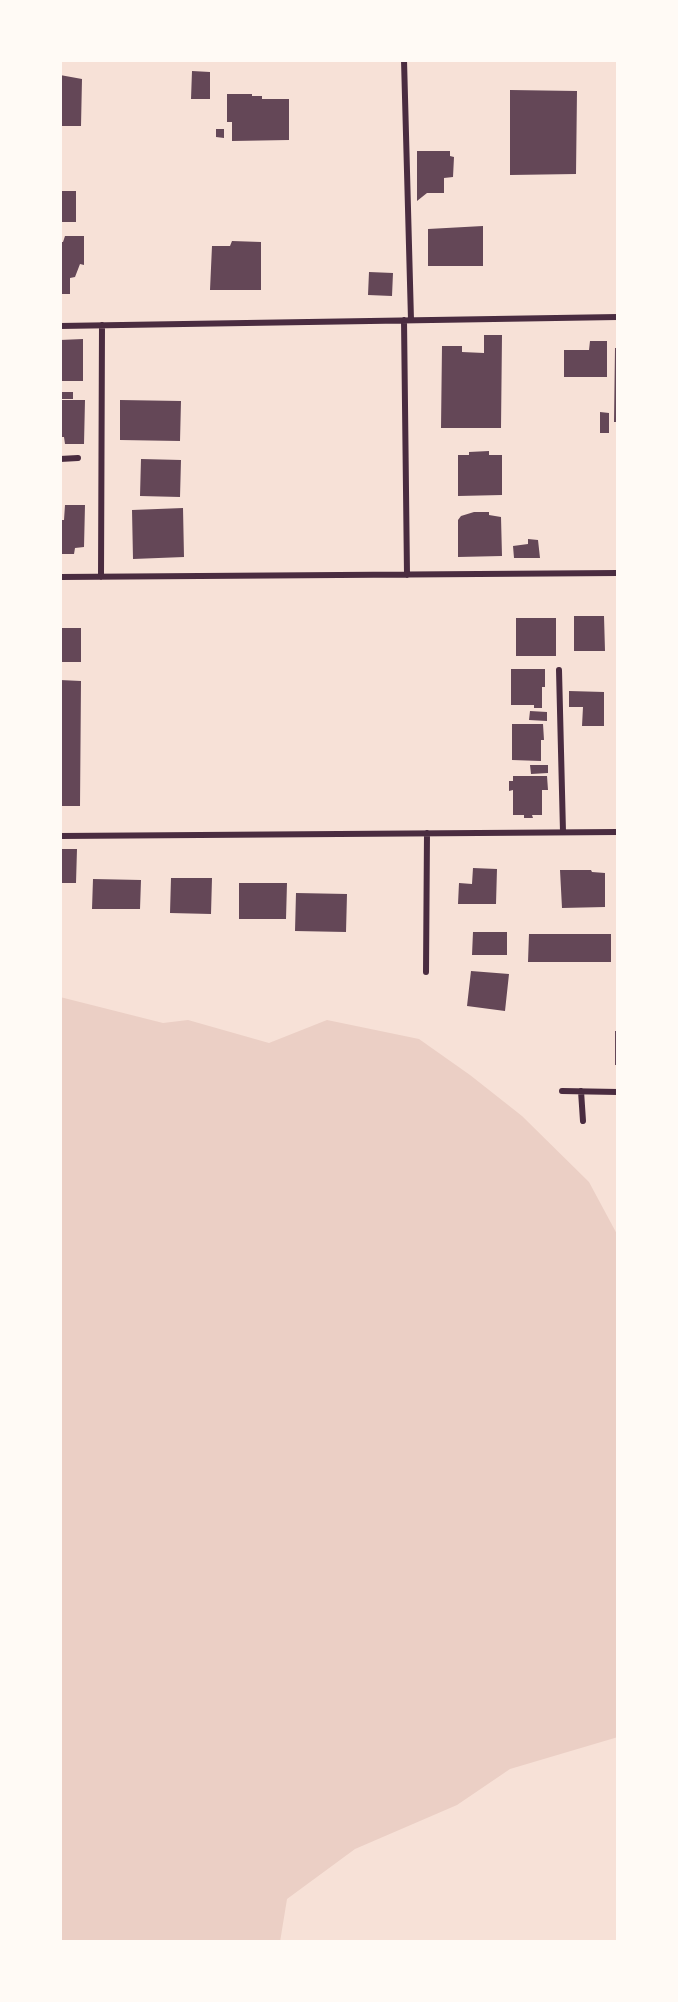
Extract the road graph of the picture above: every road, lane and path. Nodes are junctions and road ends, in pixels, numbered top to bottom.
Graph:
1 (404, 60) edge
2 (618, 317) edge
3 (407, 320) junction
4 (60, 326) edge
5 (102, 326) junction
6 (78, 458) dead end
7 (60, 459) edge
8 (618, 573) edge
9 (407, 575) junction
10 (60, 577) edge
11 (101, 577) junction
12 (559, 670) dead end
13 (563, 832) junction
14 (618, 832) edge
15 (427, 833) junction
16 (60, 836) edge
17 (426, 972) dead end
18 (562, 1091) dead end
19 (581, 1091) junction
20 (618, 1092) edge
21 (583, 1121) dead end

1 - 3 street
2 - 3 street
3 - 5 street
3 - 9 street
4 - 5 street
5 - 11 street
6 - 7 street
8 - 9 street
9 - 11 street
10 - 11 street
12 - 13 street
13 - 14 street
13 - 15 street
15 - 16 street
15 - 17 street
18 - 19 street
19 - 20 street
19 - 21 street

